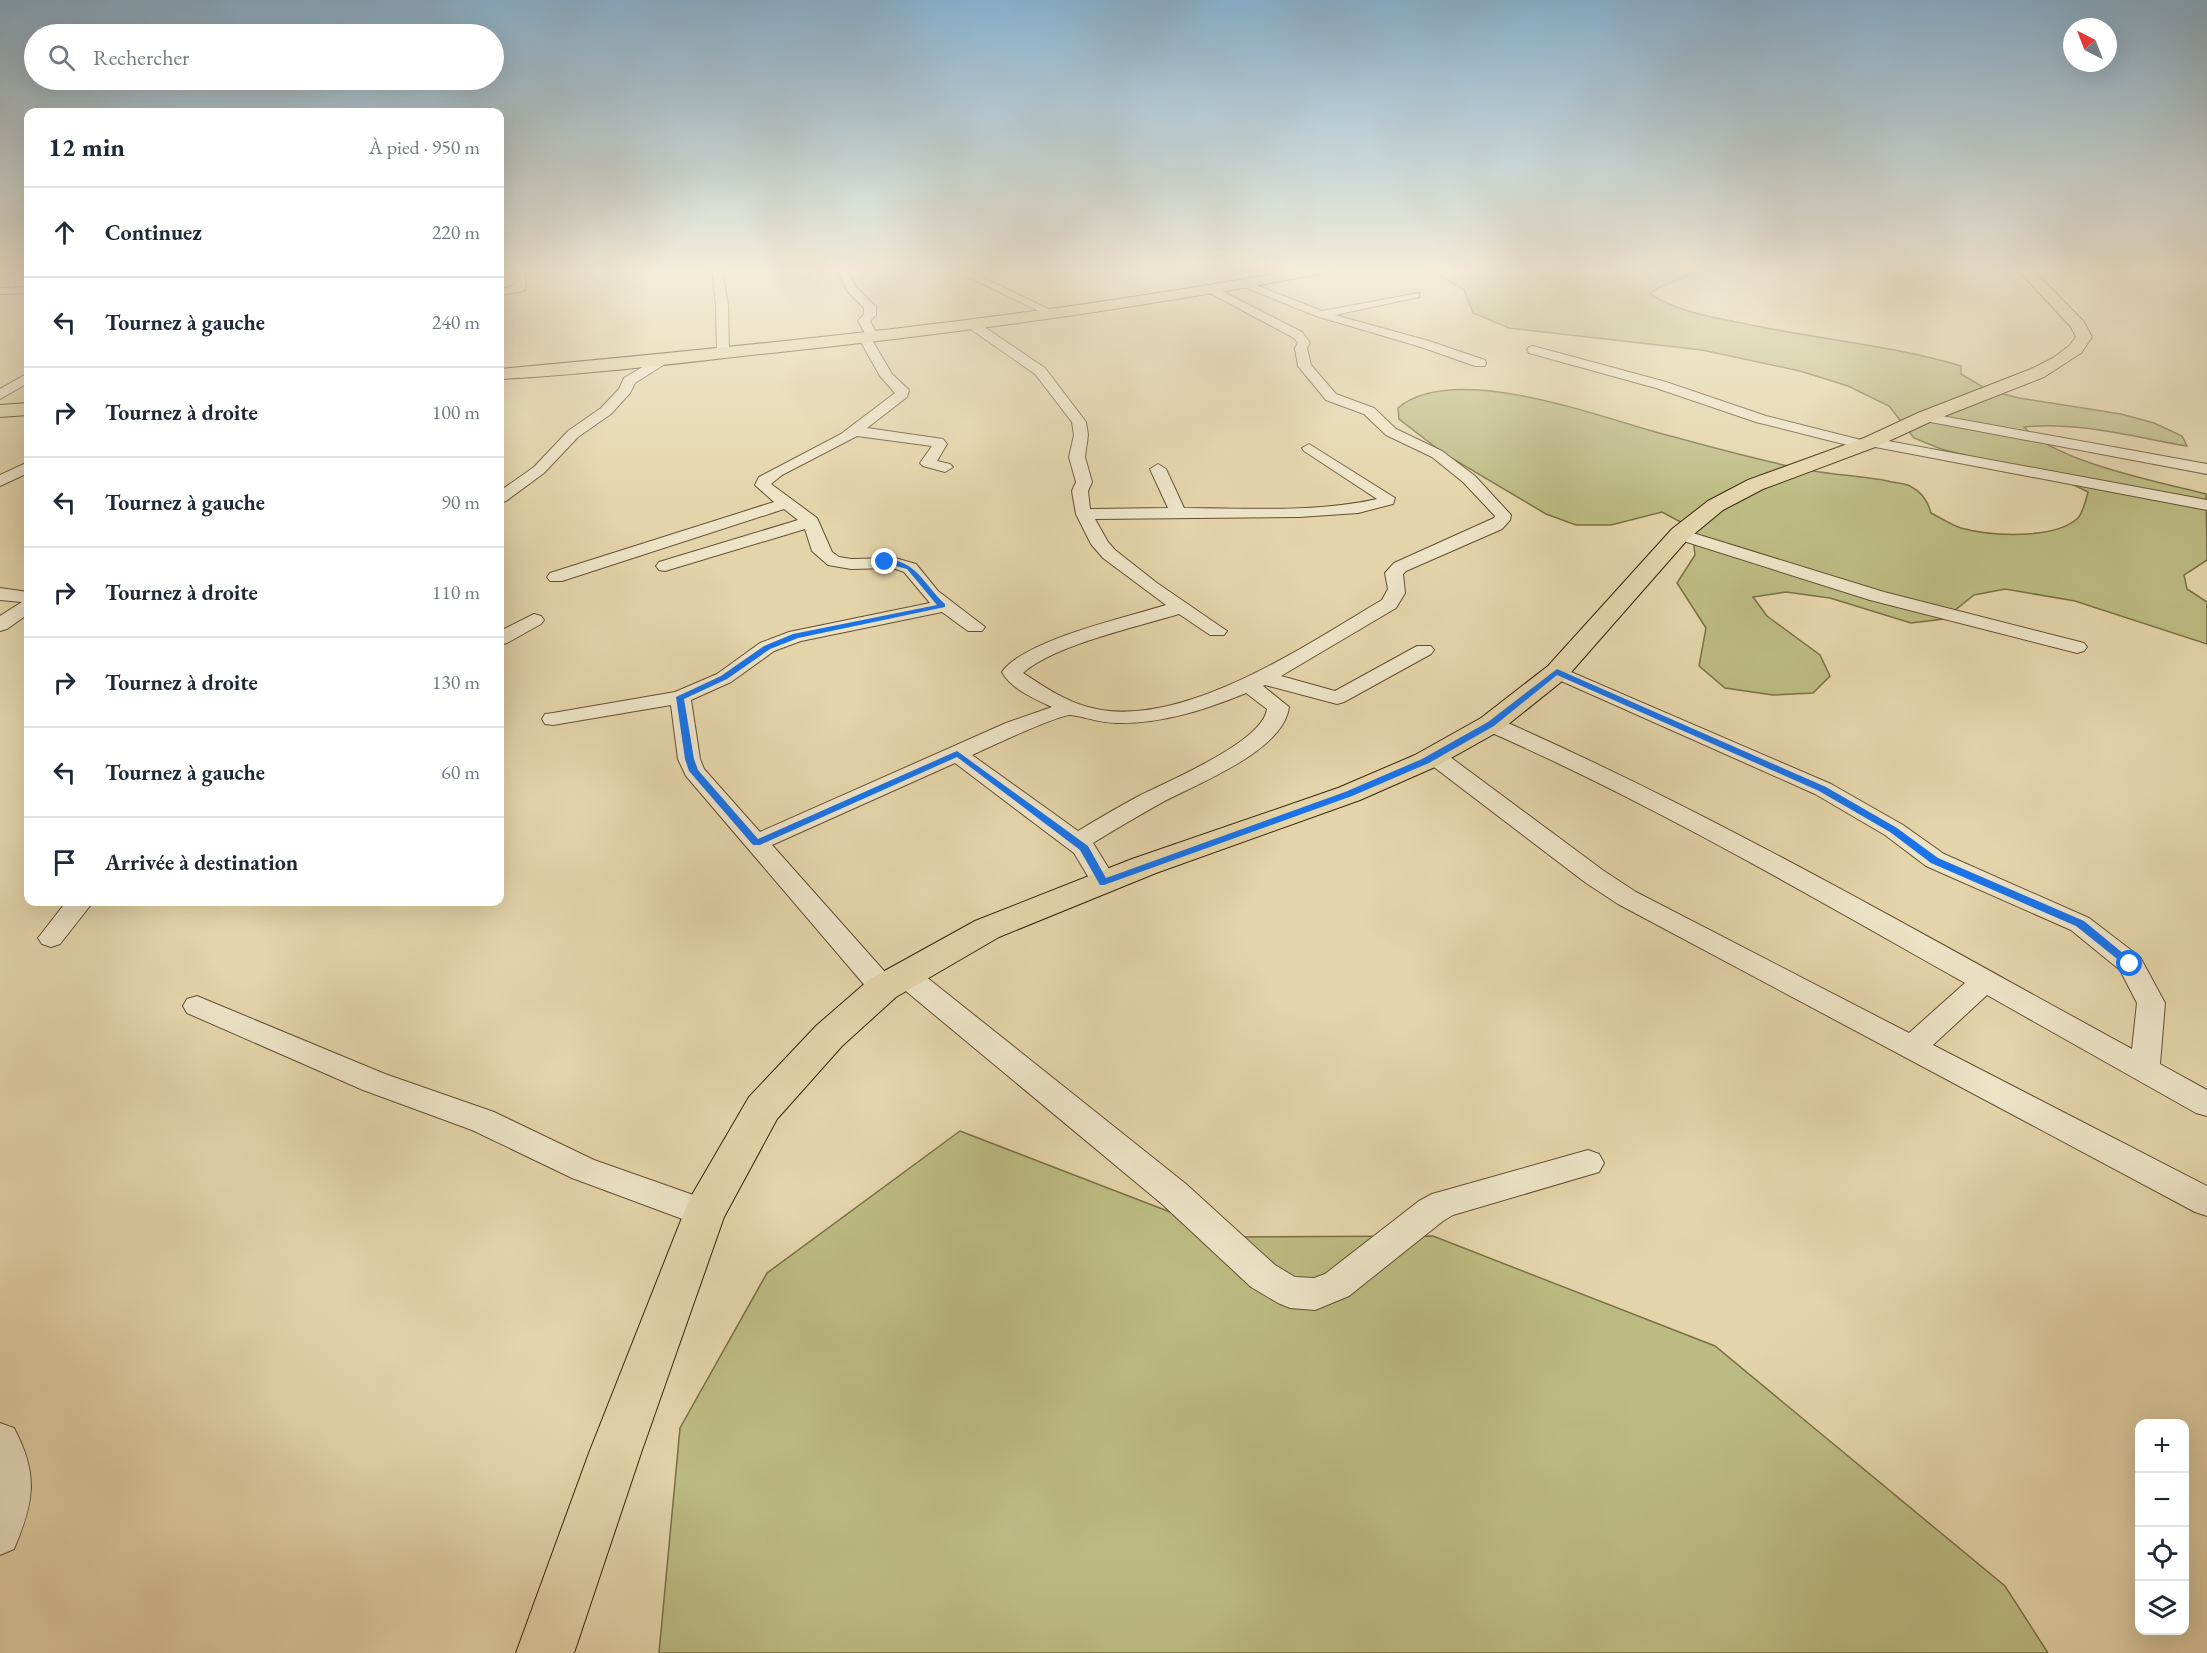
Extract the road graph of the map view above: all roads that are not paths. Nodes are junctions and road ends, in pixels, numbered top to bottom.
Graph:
1 (723, 345) edge
2 (799, 345) edge
3 (872, 345) edge
4 (1003, 345) edge
5 (1303, 345) edge
6 (1428, 345) edge
7 (2081, 345) edge
8 (1533, 350) dead end
9 (723, 354) junction
10 (663, 359) junction
11 (1480, 363) dead end
12 (504, 374) edge
13 (24, 379) edge
14 (0, 394) edge
15 (24, 410) edge
16 (0, 411) edge
17 (1925, 417) junction
18 (856, 431) junction
19 (1868, 443) junction
20 (1309, 448) dead end
21 (945, 467) dead end
22 (24, 469) edge
23 (1158, 469) dead end
24 (2207, 469) edge
25 (0, 481) edge
26 (504, 495) edge
27 (787, 503) junction
28 (2207, 505) edge
29 (1178, 513) junction
30 (1084, 514) junction
31 (811, 522) junction
32 (1680, 534) junction
33 (665, 566) dead end
34 (556, 577) dead end
35 (0, 594) edge
36 (24, 597) edge
37 (942, 606) junction
38 (1181, 607) junction
39 (24, 609) edge
40 (534, 620) dead end
41 (0, 625) edge
42 (975, 627) dead end
43 (1217, 631) dead end
44 (504, 637) edge
45 (2077, 647) dead end
46 (1424, 650) dead end
47 (1557, 672) junction
48 (1256, 681) junction
49 (680, 697) junction
50 (1069, 708) junction
51 (553, 719) dead end
52 (1491, 724) junction
53 (957, 754) junction
54 (1434, 756) junction
55 (1077, 842) junction
56 (756, 843) junction
57 (1104, 882) junction
58 (77, 906) edge
59 (51, 938) dead end
60 (1985, 981) junction
61 (894, 982) junction
62 (197, 1006) dead end
63 (1913, 1046) junction
64 (2145, 1070) junction
65 (2207, 1104) edge
66 (1588, 1163) dead end
67 (2207, 1202) edge
68 (704, 1213) junction
69 (0, 1442) edge
70 (0, 1535) edge
71 (545, 1653) edge

1 - 9 street
2 - 9 highway
3 - 18 street
4 - 30 street
5 - 48 street
6 - 11 street
7 - 17 main road
8 - 19 street
9 - 10 highway
10 - 12 highway
10 - 26 street
13 - 14 street
15 - 16 highway
17 - 19 main road
17 - 24 street
18 - 21 street
18 - 27 street
19 - 28 street
19 - 32 main road
20 - 29 street
22 - 25 street
23 - 29 street
27 - 31 street
27 - 34 street
29 - 30 street
30 - 38 street
31 - 33 street
31 - 37 street
32 - 45 street
32 - 47 main road
35 - 36 street
37 - 42 street
37 - 49 street
38 - 43 street
38 - 50 street
39 - 41 street
40 - 44 street
46 - 48 street
47 - 52 main road
47 - 64 street
48 - 50 street
48 - 55 street
49 - 51 street
49 - 56 street
50 - 53 street
52 - 54 main road
52 - 60 street
53 - 55 street
53 - 56 street
54 - 57 main road
54 - 63 street
55 - 57 street
56 - 61 street
57 - 61 main road
58 - 59 street
60 - 63 street
60 - 64 street
61 - 66 street
61 - 68 main road
62 - 68 street
63 - 67 street
64 - 65 street
68 - 71 main road
69 - 70 street

